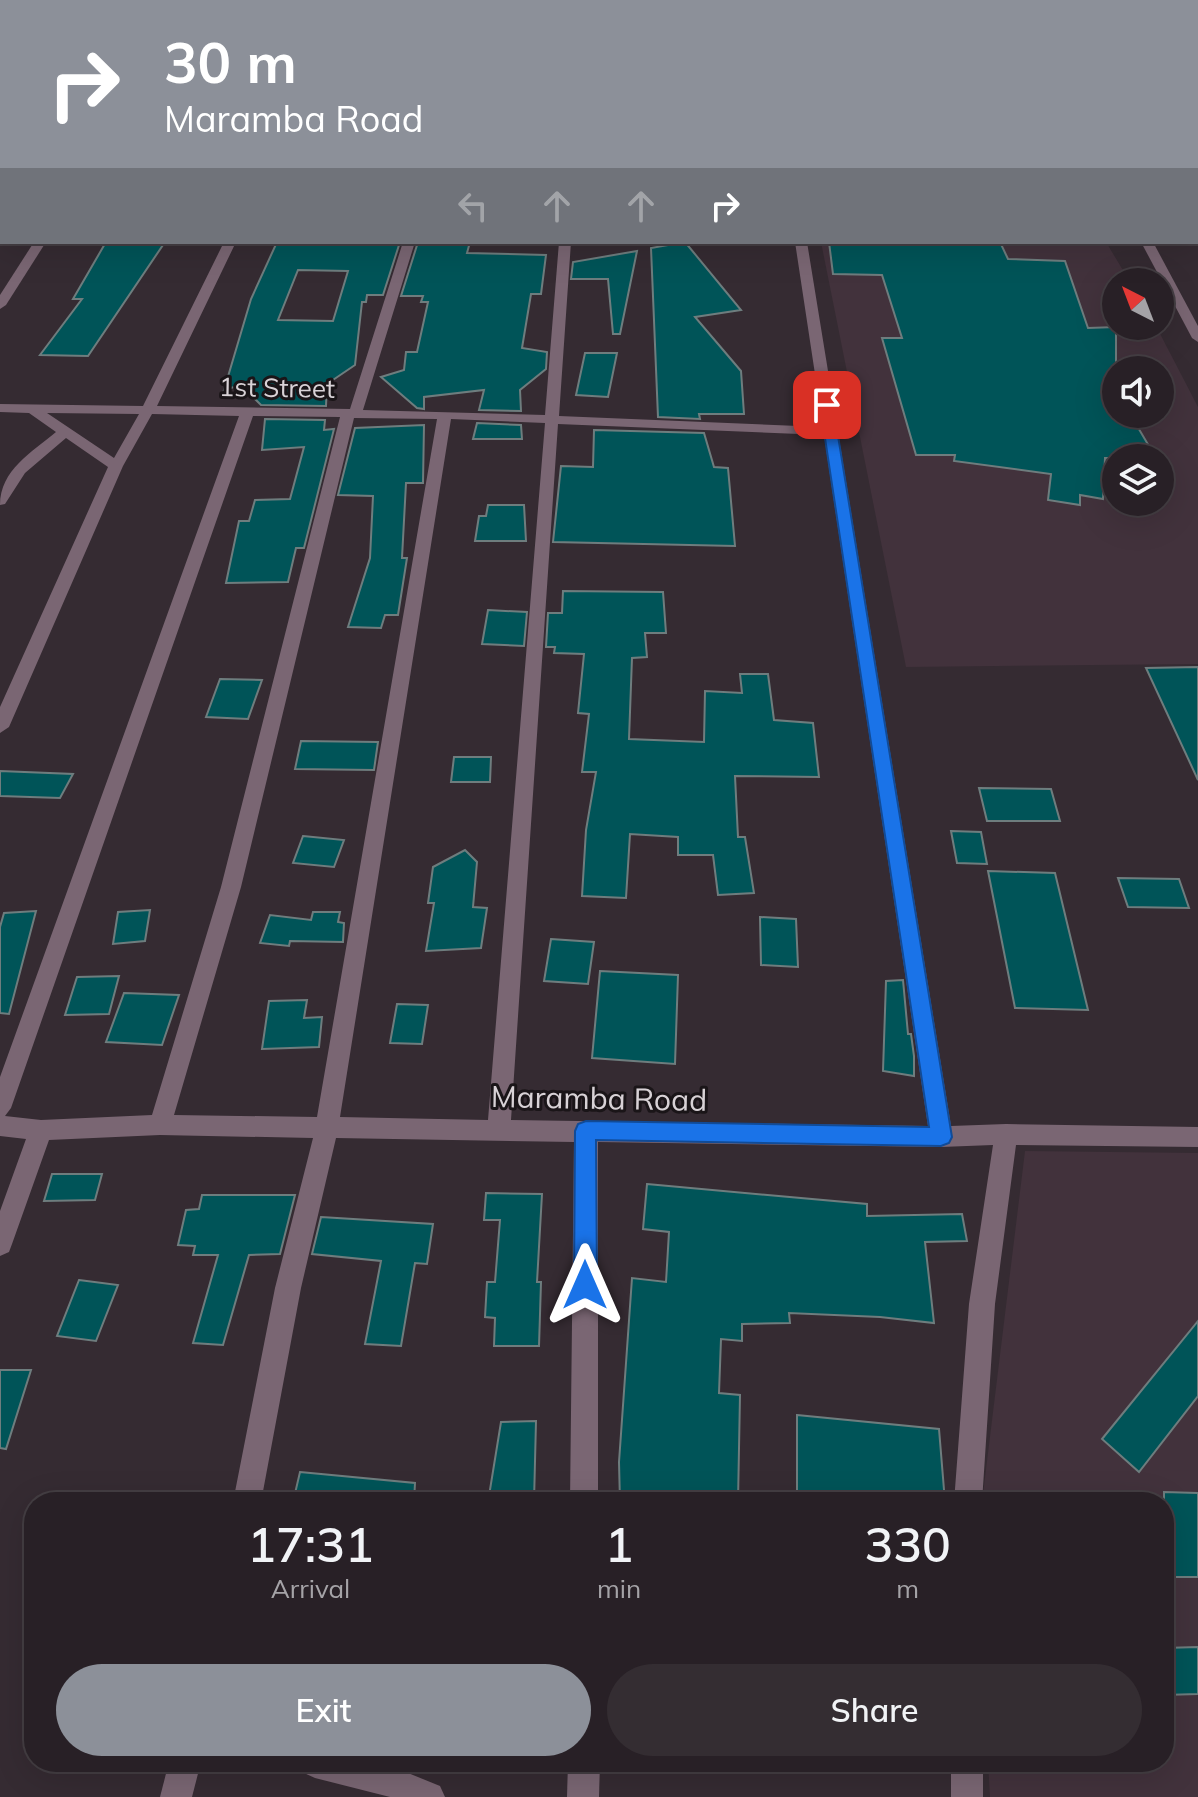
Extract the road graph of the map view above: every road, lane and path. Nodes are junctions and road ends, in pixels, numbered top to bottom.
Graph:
1 (1142, 0) edge
2 (1164, 0) edge
3 (39, 244) edge
4 (229, 244) edge
5 (408, 244) edge
6 (565, 244) edge
7 (801, 244) edge
8 (1148, 244) edge
9 (0, 305) edge
10 (1198, 338) edge
11 (0, 408) edge
12 (31, 408) junction
13 (148, 410) junction
14 (248, 411) junction
15 (352, 414) junction
16 (445, 415) junction
17 (553, 419) junction
18 (67, 430) junction
19 (830, 431) junction
20 (116, 466) junction
21 (0, 501) edge
22 (0, 727) edge
23 (0, 1108) edge
24 (160, 1125) junction
25 (0, 1126) edge
26 (327, 1128) junction
27 (41, 1130) junction
28 (499, 1130) junction
29 (586, 1131) junction
30 (1006, 1134) junction
31 (941, 1137) junction
32 (1198, 1137) edge
33 (0, 1244) edge
34 (249, 1492) edge
35 (584, 1492) edge
36 (969, 1492) edge
37 (182, 1772) edge
38 (359, 1772) edge
39 (584, 1772) edge
40 (967, 1772) edge
41 (176, 1797) edge
42 (429, 1797) edge
43 (583, 1797) edge
44 (967, 1797) edge

1 - 2 street
3 - 9 street
4 - 13 street
5 - 15 street
6 - 17 street
7 - 19 street
8 - 10 street
11 - 12 street, 1st Street
12 - 13 street, 1st Street
12 - 18 street
13 - 14 street, 1st Street
13 - 20 street
14 - 15 street, 1st Street
14 - 23 street
15 - 16 street, 1st Street
15 - 24 street
16 - 17 street, 1st Street
16 - 26 street
17 - 19 street, 1st Street
17 - 28 street
18 - 20 street
18 - 21 street
19 - 31 street
20 - 22 street
24 - 26 street, Maramba Road
24 - 27 street, Maramba Road
25 - 27 street, Maramba Road
26 - 28 street, Maramba Road
26 - 34 street
27 - 33 street
28 - 29 street, Maramba Road
29 - 31 street, Maramba Road
29 - 35 street
30 - 31 street, Maramba Road
30 - 32 street, Maramba Road
30 - 36 street
37 - 41 street
38 - 42 street
39 - 43 street
40 - 44 street

